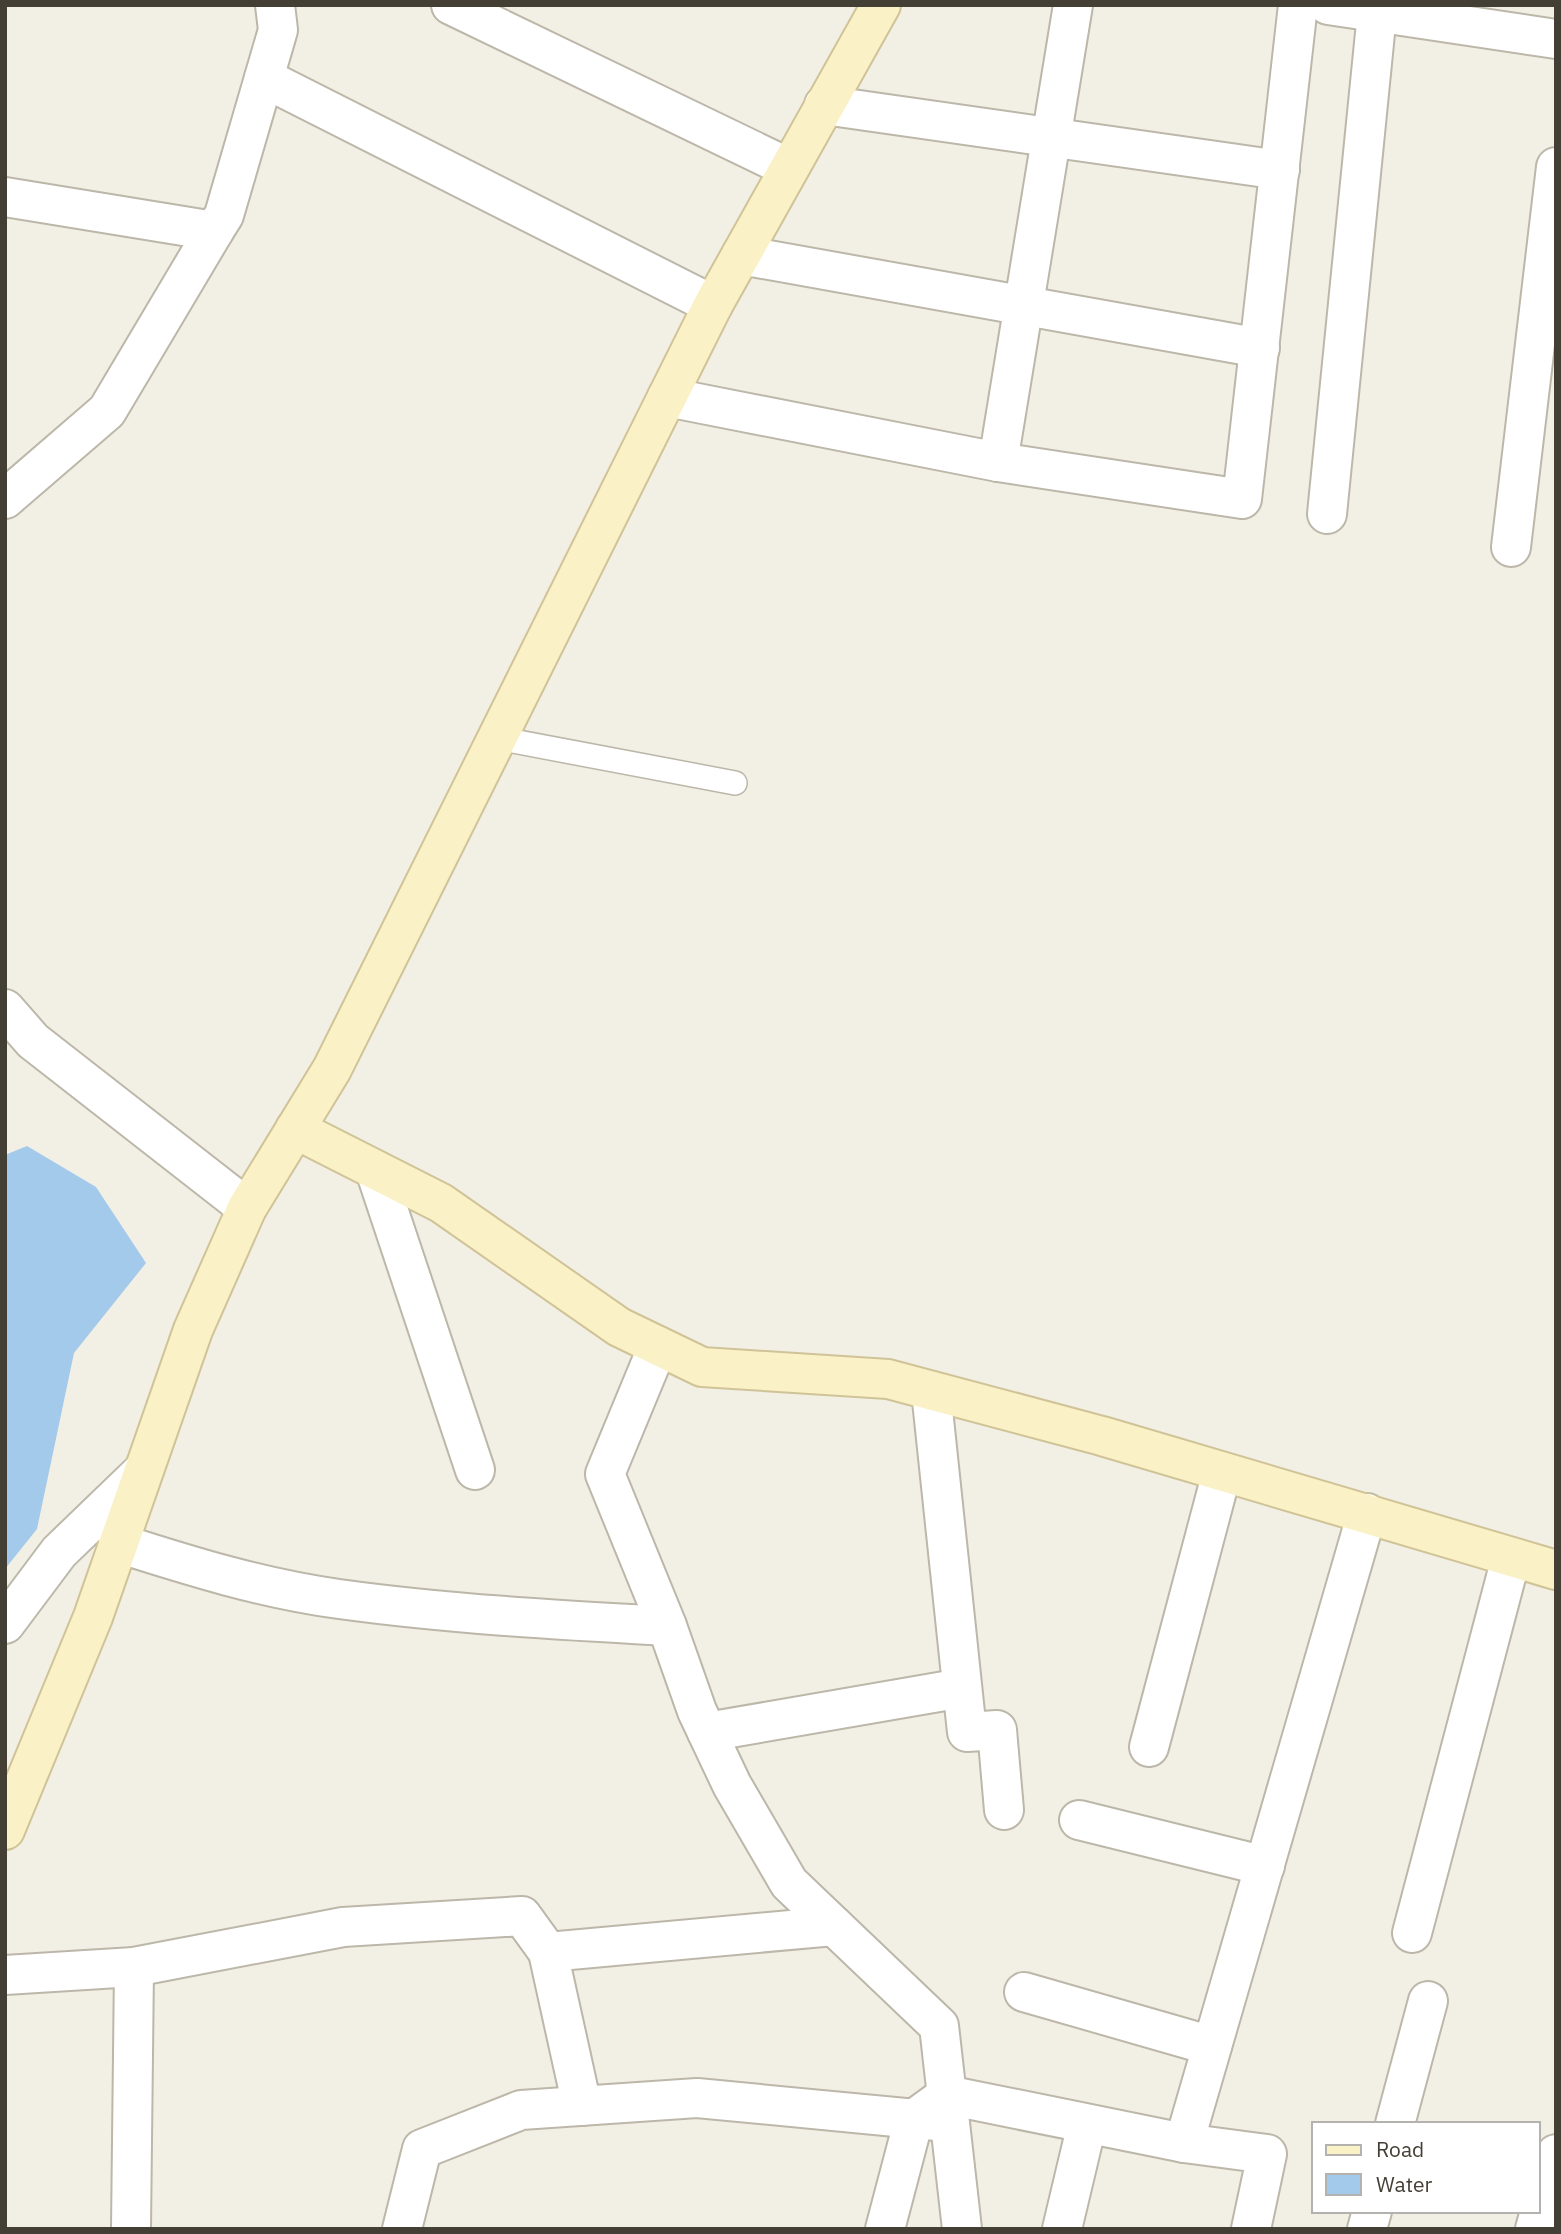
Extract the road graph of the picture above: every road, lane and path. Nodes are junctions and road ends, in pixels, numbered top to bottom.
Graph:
1 (275, 5) edge
2 (451, 5) edge
3 (881, 5) edge
4 (1073, 5) edge
5 (1298, 5) edge
6 (1328, 5) edge
7 (1377, 13) junction
8 (1449, 14) edge
9 (1556, 39) edge
10 (264, 78) junction
11 (824, 105) junction
12 (1051, 138) junction
13 (1556, 167) edge
14 (789, 168) junction
15 (1280, 170) junction
16 (5, 197) edge
17 (214, 231) junction
18 (741, 255) junction
19 (713, 305) junction
20 (1024, 306) junction
21 (1261, 348) junction
22 (667, 397) junction
23 (998, 462) junction
24 (5, 499) edge
25 (1327, 514) dead end
26 (1511, 547) dead end
27 (497, 738) junction
28 (735, 783) dead end
29 (5, 1009) edge
30 (295, 1129) junction
31 (375, 1170) junction
32 (247, 1208) junction
33 (658, 1346) junction
34 (931, 1391) junction
35 (475, 1470) dead end
36 (143, 1471) junction
37 (1222, 1472) junction
38 (1367, 1513) junction
39 (118, 1544) junction
40 (1511, 1558) junction
41 (1556, 1570) edge
42 (5, 1625) edge
43 (667, 1626) junction
44 (962, 1688) junction
45 (707, 1732) junction
46 (1149, 1747) dead end
47 (1004, 1810) dead end
48 (1079, 1820) dead end
49 (5, 1830) edge
50 (1265, 1866) junction
51 (834, 1926) junction
52 (1412, 1933) dead end
53 (548, 1952) junction
54 (134, 1967) junction
55 (5, 1975) edge
56 (1024, 1992) dead end
57 (1428, 2001) dead end
58 (1212, 2046) junction
59 (582, 2106) junction
60 (937, 2112) junction
61 (1396, 2122) edge
62 (1087, 2124) junction
63 (1185, 2143) junction
64 (1556, 2154) edge
65 (1540, 2211) edge
66 (131, 2229) edge
67 (402, 2229) edge
68 (885, 2229) edge
69 (962, 2229) edge
70 (1062, 2229) edge
71 (1251, 2229) edge

1 - 10 street
2 - 14 street
3 - 11 street
4 - 12 street
5 - 15 street
6 - 7 street
7 - 8 street
7 - 25 street
8 - 9 street
10 - 17 street
10 - 19 street
11 - 12 street
11 - 14 street
12 - 15 street
12 - 20 street
13 - 26 street
14 - 18 street
15 - 21 street
16 - 17 street
17 - 24 street
18 - 19 street
18 - 20 street
19 - 22 street
20 - 21 street
20 - 23 street
21 - 23 street
22 - 23 street
22 - 27 street
27 - 28 lane
27 - 30 street
29 - 32 street
30 - 31 street
30 - 32 street
31 - 33 street
31 - 35 street
32 - 36 street
33 - 34 street
33 - 43 street
34 - 37 street
34 - 44 street
36 - 39 street
36 - 42 street
37 - 38 street
37 - 46 street
38 - 40 street
38 - 50 street
39 - 43 street
39 - 49 street
40 - 41 street
40 - 52 street
43 - 45 street
44 - 45 street
44 - 47 street
45 - 51 street
48 - 50 street
50 - 58 street
51 - 53 street
51 - 60 street
53 - 54 street
53 - 59 street
54 - 55 street
54 - 66 street
56 - 58 street
57 - 61 street
58 - 63 street
59 - 60 street
59 - 67 street
60 - 62 street
60 - 68 street
60 - 69 street
62 - 63 street
62 - 70 street
63 - 71 street
64 - 65 street

